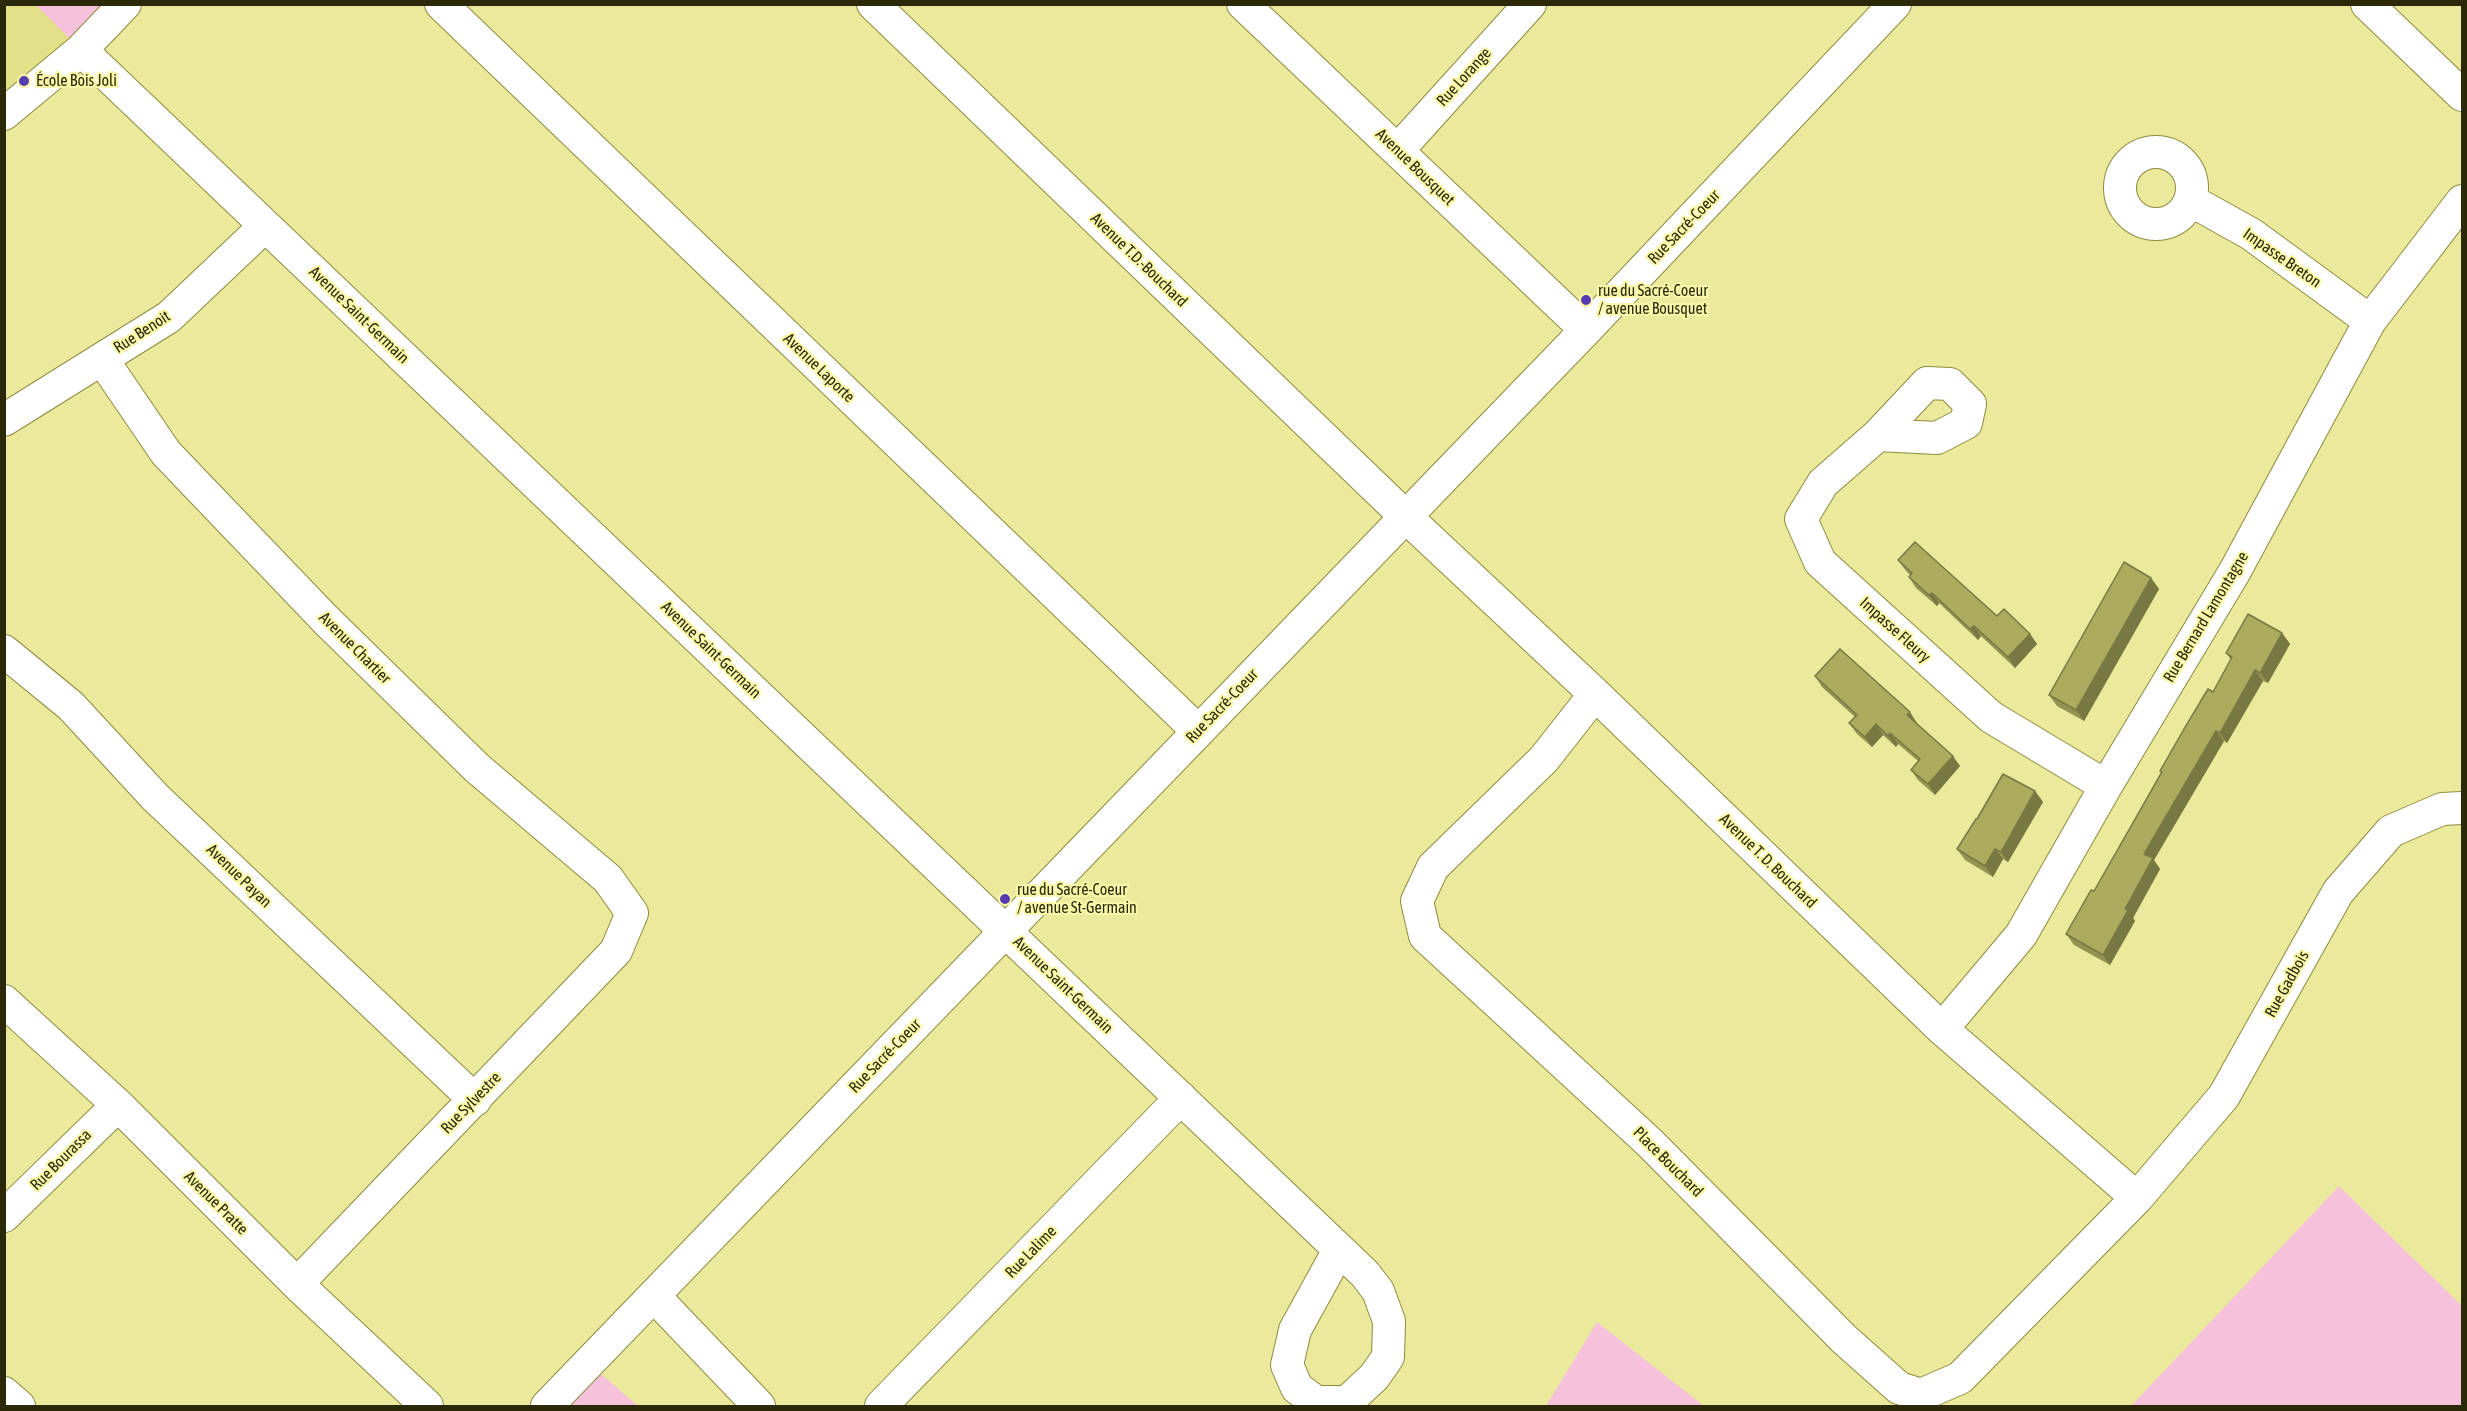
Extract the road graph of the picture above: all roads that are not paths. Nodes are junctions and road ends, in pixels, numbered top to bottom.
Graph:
1 (125, 4) edge
2 (441, 4) edge
3 (873, 4) edge
4 (1243, 4) edge
5 (1530, 4) edge
6 (1895, 4) edge
7 (2367, 4) edge
8 (81, 51) junction
9 (2463, 95) edge
10 (4, 114) edge
11 (1398, 150) junction
12 (2190, 200) dead end
13 (2463, 201) edge
14 (265, 226) junction
15 (2370, 321) junction
16 (1586, 330) junction
17 (102, 359) junction
18 (4, 420) edge
19 (1878, 435) dead end
20 (1405, 516) junction
21 (4, 651) edge
22 (1595, 694) junction
23 (1198, 731) junction
24 (2106, 786) junction
25 (2463, 808) edge
26 (632, 913) joint
27 (1006, 930) junction
28 (4, 1001) edge
29 (1942, 1029) junction
30 (1181, 1098) junction
31 (475, 1100) junction
32 (117, 1105) junction
33 (2137, 1198) junction
34 (4, 1216) edge
35 (1340, 1250) dead end
36 (297, 1284) junction
37 (654, 1296) junction
38 (4, 1393) edge
39 (19, 1407) edge
40 (427, 1407) edge
41 (548, 1407) edge
42 (759, 1407) edge
43 (881, 1407) edge

1 - 8 street
2 - 23 street, Avenue Laporte
3 - 20 street, Avenue T.D.-Bouchard
4 - 11 street, Avenue Bousquet
5 - 11 street, Rue Lorange
6 - 16 street, Rue Sacré-Coeur
7 - 9 street
8 - 10 street
8 - 14 street, Avenue Saint-Germain
11 - 16 street, Avenue Bousquet
12 - 15 street, Impasse Breton
13 - 15 street, Rue Bernard Lamontagne
14 - 17 street, Rue Benoit
14 - 27 street, Avenue Saint-Germain
15 - 24 street, Rue Bernard Lamontagne
16 - 20 street, Rue Sacré-Coeur
17 - 18 street, Rue Benoit
17 - 26 street, Avenue Chartier
19 - 24 street, Impasse Fleury
20 - 22 street, Avenue T. D. Bouchard
20 - 23 street, Rue Sacré-Coeur
21 - 31 street, Avenue Payan
22 - 29 street, Avenue T. D. Bouchard
22 - 33 street, Place Bouchard
23 - 27 street, Rue Sacré-Coeur
24 - 29 street, Rue Bernard Lamontagne
25 - 33 street, Rue Gadbois
26 - 31 street, Rue Sylvestre
27 - 30 street, Avenue Saint-Germain
27 - 37 street, Rue Sacré-Coeur
28 - 32 street, Avenue Pratte
29 - 33 street, Avenue T. D. Bouchard
30 - 35 street, Avenue Saint-Germain
30 - 43 street, Rue Lalime
31 - 36 street, Rue Sylvestre
32 - 34 street, Rue Bourassa
32 - 36 street, Avenue Pratte
36 - 40 street, Avenue Pratte
37 - 41 street, Rue Sacré-Coeur
37 - 42 street
38 - 39 street

